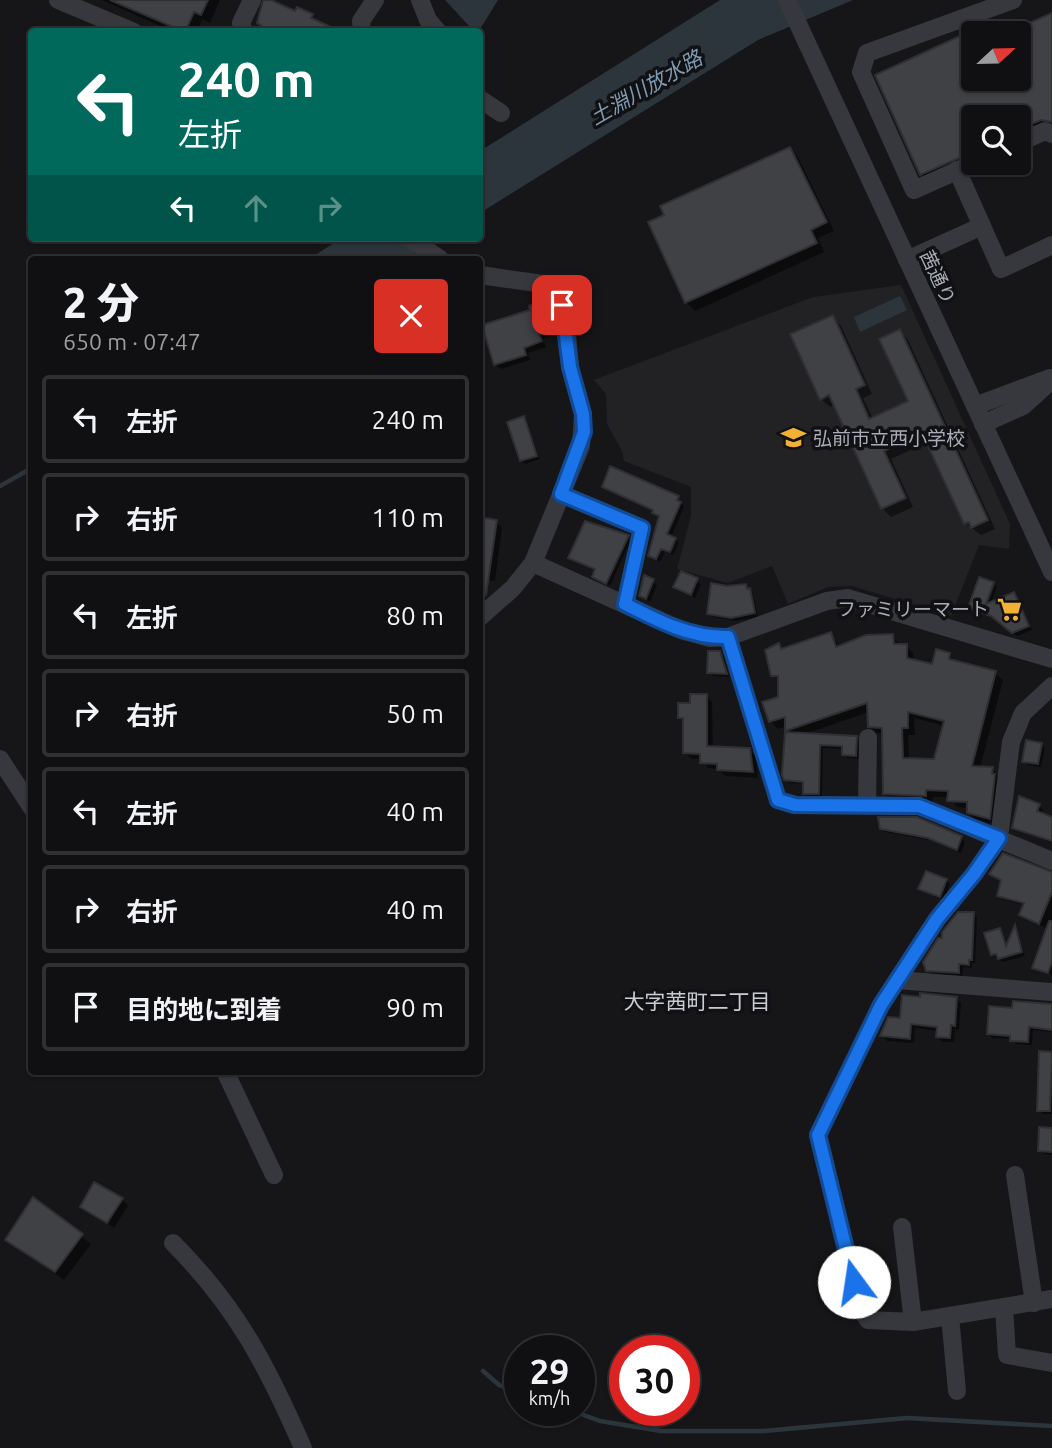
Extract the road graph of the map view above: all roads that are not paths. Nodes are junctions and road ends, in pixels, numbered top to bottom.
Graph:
1 (58, 0) edge
2 (252, 0) edge
3 (375, 0) edge
4 (420, 0) edge
5 (787, 0) edge
6 (1013, 0) edge
7 (124, 28) edge
8 (243, 28) edge
9 (362, 28) edge
10 (435, 28) edge
11 (483, 101) edge
12 (500, 113) dead end
13 (1052, 134) edge
14 (1031, 137) edge
15 (961, 168) edge
16 (957, 170) junction
17 (982, 226) junction
18 (415, 242) edge
19 (1052, 245) edge
20 (436, 256) edge
21 (907, 260) junction
22 (483, 275) edge
23 (1052, 379) edge
24 (975, 406) junction
25 (983, 424) junction
26 (561, 494) junction
27 (533, 563) junction
28 (1052, 572) edge
29 (625, 604) junction
30 (483, 614) edge
31 (728, 637) junction
32 (1052, 659) edge
33 (1052, 685) edge
34 (867, 738) dead end
35 (0, 760) edge
36 (28, 802) edge
37 (867, 806) junction
38 (999, 838) junction
39 (1052, 861) edge
40 (897, 980) junction
41 (1052, 992) edge
42 (227, 1075) edge
43 (274, 1175) dead end
44 (1014, 1175) dead end
45 (902, 1227) dead end
46 (173, 1243) dead end
47 (1043, 1301) edge
48 (1004, 1308) junction
49 (950, 1316) junction
50 (913, 1322) junction
51 (1052, 1363) edge
52 (957, 1391) dead end
53 (303, 1448) edge

1 - 7 street
2 - 8 street
3 - 9 street
4 - 10 street
5 - 21 street, 茜通り
6 - 16 street
11 - 12 street
13 - 14 street
15 - 16 street
16 - 17 street
17 - 19 street
17 - 21 street
18 - 20 street
21 - 24 street, 茜通り
22 - 26 street
23 - 24 street
23 - 25 street
24 - 25 street, 茜通り
25 - 28 street, 茜通り
26 - 27 street
26 - 29 street
27 - 29 street
27 - 30 street
29 - 31 street
31 - 32 street
31 - 37 street
33 - 38 street
34 - 37 street
35 - 36 street
37 - 38 street
38 - 39 street
38 - 40 street
40 - 41 street
40 - 50 street
42 - 43 street
44 - 47 street
45 - 50 street
46 - 53 street
47 - 48 street
48 - 49 street
48 - 51 street
49 - 50 street
49 - 52 street

